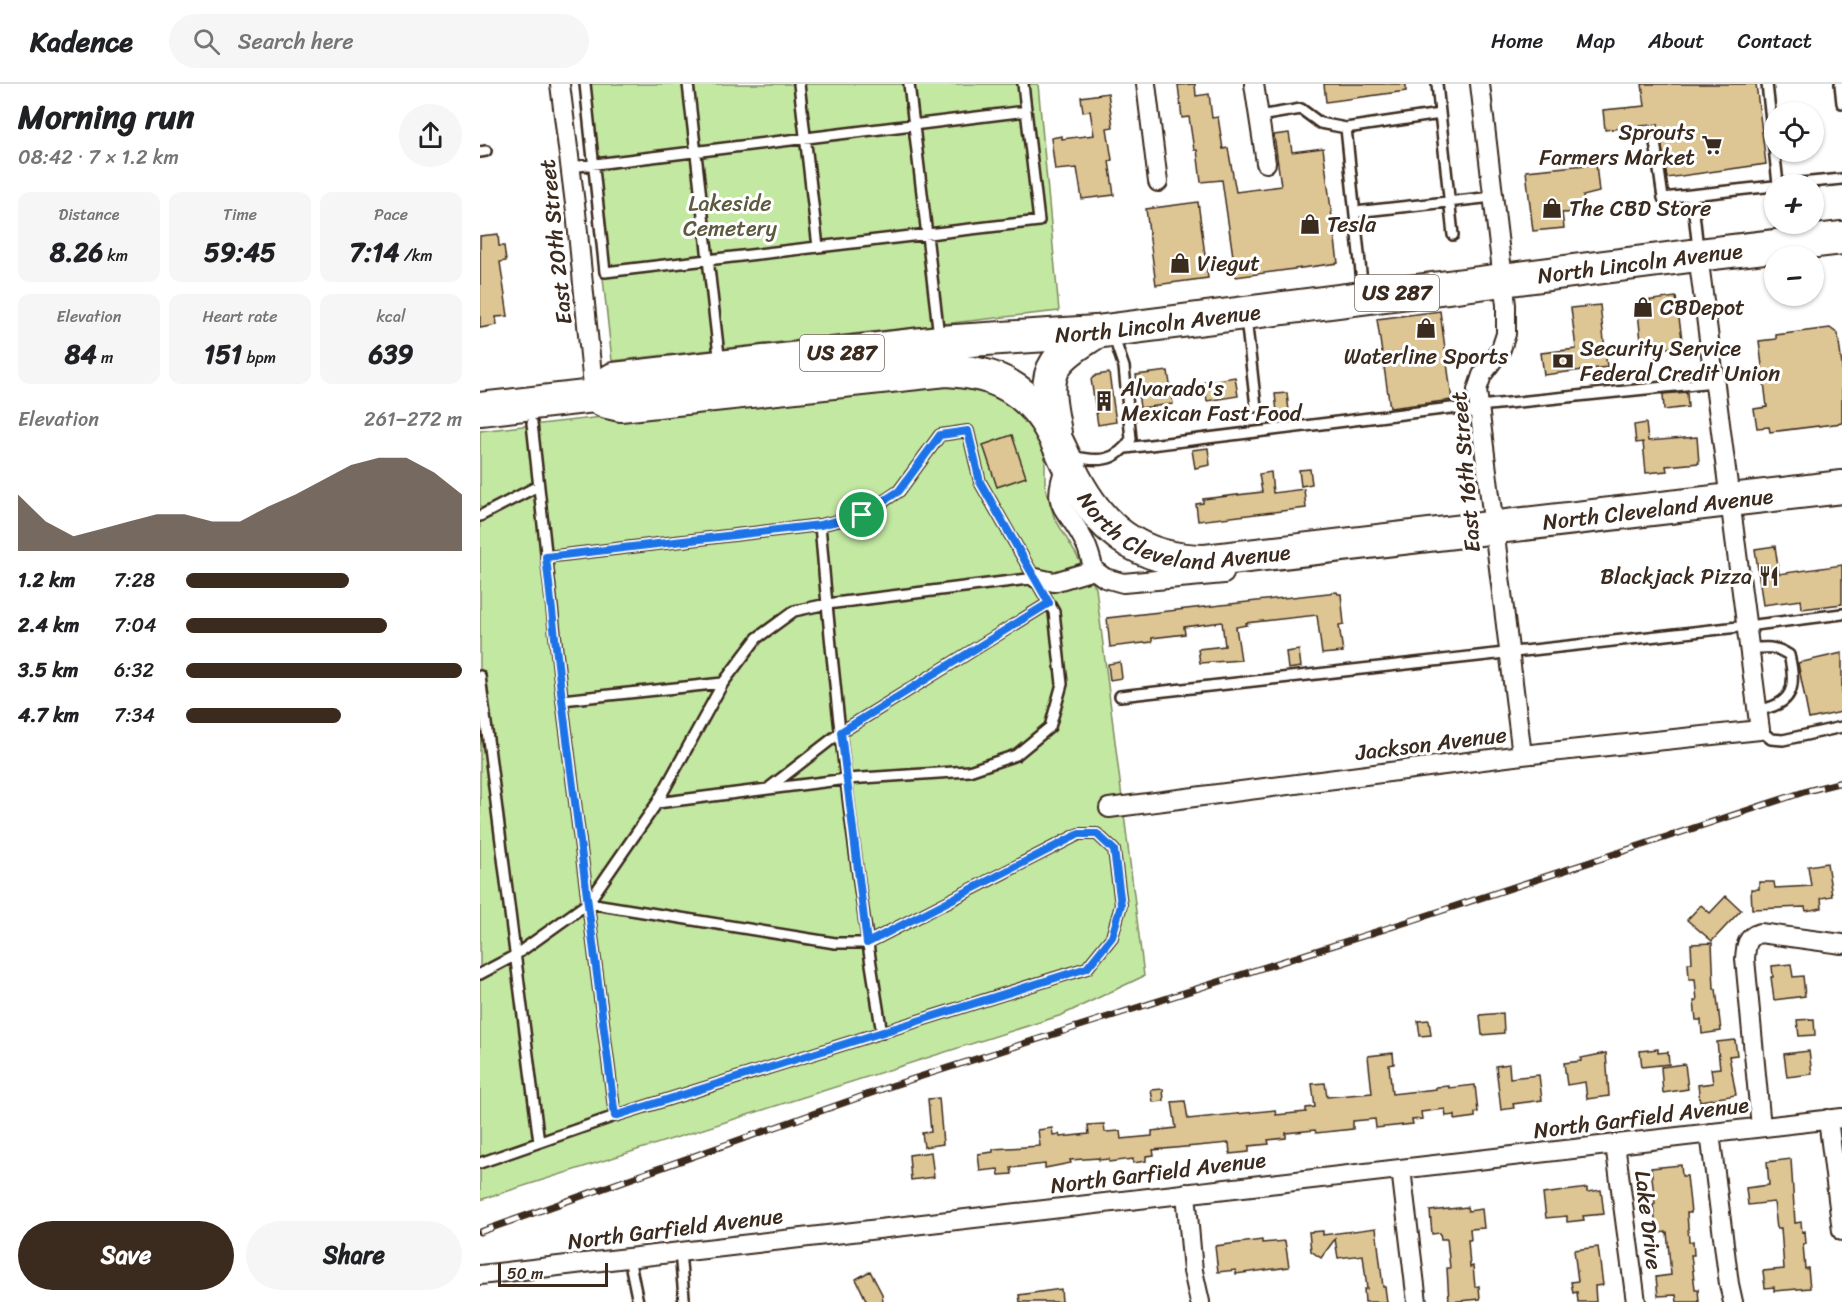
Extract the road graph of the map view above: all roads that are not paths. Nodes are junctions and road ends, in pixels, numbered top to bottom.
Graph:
1 (560, 84) edge
2 (585, 84) edge
3 (688, 84) edge
4 (799, 84) edge
5 (909, 84) edge
6 (1023, 84) edge
7 (1146, 84) edge
8 (1254, 84) edge
9 (1437, 84) edge
10 (1480, 84) edge
11 (1767, 84) edge
12 (1840, 84) edge
13 (1842, 103) edge
14 (1026, 111) junction
15 (1440, 114) junction
16 (1259, 116) junction
17 (914, 125) junction
18 (1346, 128) junction
19 (805, 138) junction
20 (1655, 142) dead end
21 (696, 152) junction
22 (1266, 163) dead end
23 (593, 164) junction
24 (572, 167) junction
25 (1775, 174) edge
26 (1842, 179) edge
27 (1824, 181) edge
28 (1158, 182) dead end
29 (1764, 186) edge
30 (1692, 195) junction
31 (1493, 197) junction
32 (1449, 201) junction
33 (1354, 212) junction
34 (927, 234) junction
35 (1453, 235) dead end
36 (1842, 238) edge
37 (818, 247) junction
38 (1698, 255) junction
39 (708, 260) junction
40 (1503, 280) junction
41 (1364, 298) junction
42 (1245, 313) junction
43 (1104, 331) junction
44 (940, 342) junction
45 (720, 366) junction
46 (1714, 381) junction
47 (594, 396) junction
48 (1256, 407) dead end
49 (480, 409) edge
50 (1479, 410) junction
51 (532, 423) dead end
52 (1126, 448) junction
53 (1062, 451) junction
54 (538, 486) junction
55 (1842, 487) edge
56 (1730, 501) junction
57 (480, 516) edge
58 (820, 525) junction
59 (1493, 527) junction
60 (1336, 545) junction
61 (546, 557) junction
62 (1094, 570) junction
63 (1036, 579) junction
64 (1049, 603) junction
65 (826, 604) junction
66 (1842, 614) edge
67 (1747, 626) junction
68 (1750, 649) junction
69 (1509, 651) junction
70 (480, 676) edge
71 (723, 683) junction
72 (1120, 696) dead end
73 (562, 700) junction
74 (1758, 710) junction
75 (1842, 727) edge
76 (1760, 730) junction
77 (841, 732) junction
78 (1522, 755) junction
79 (847, 779) junction
80 (768, 789) junction
81 (657, 803) junction
82 (1109, 808) dead end
83 (588, 903) junction
84 (867, 943) junction
85 (1842, 944) edge
86 (514, 956) junction
87 (480, 974) edge
88 (882, 1033) junction
89 (615, 1116) junction
90 (1835, 1119) edge
91 (1761, 1127) junction
92 (1710, 1133) junction
93 (539, 1142) junction
94 (1615, 1144) junction
95 (480, 1163) edge
96 (1401, 1168) junction
97 (1186, 1193) junction
98 (1842, 1231) edge
99 (680, 1252) junction
100 (629, 1258) junction
101 (484, 1276) edge
102 (638, 1302) edge
103 (683, 1302) edge
104 (1200, 1302) edge
105 (1417, 1302) edge
106 (1636, 1302) edge
107 (1733, 1302) edge

1 - 24 street, East 20th Street
2 - 23 lane
3 - 21 lane
4 - 19 lane
5 - 17 lane
6 - 14 lane
7 - 28 street
8 - 16 street
9 - 15 lane
10 - 31 street, East 16th Street
11 - 25 lane
12 - 13 lane
14 - 17 lane
14 - 34 lane
15 - 18 lane
15 - 32 lane
16 - 18 lane
16 - 22 street
17 - 19 lane
17 - 34 lane
18 - 33 lane
19 - 21 lane
19 - 37 lane
20 - 30 lane
21 - 23 lane
21 - 39 lane
23 - 24 lane
23 - 39 lane
24 - 47 street, East 20th Street
26 - 27 lane
29 - 30 lane
30 - 38 lane
31 - 32 lane
31 - 40 street, East 16th Street
32 - 33 lane
32 - 35 lane
33 - 41 lane
34 - 37 lane
34 - 44 lane
36 - 38 highway, North Lincoln Avenue / US 287
37 - 39 lane
38 - 40 highway, North Lincoln Avenue / US 287
38 - 46 street
39 - 45 lane
40 - 41 highway, North Lincoln Avenue / US 287
40 - 50 street, East 16th Street
41 - 42 highway, North Lincoln Avenue / US 287
42 - 43 highway, North Lincoln Avenue / US 287
42 - 48 lane
43 - 44 highway, North Lincoln Avenue / US 287
43 - 52 lane
43 - 53 highway
44 - 45 highway, North Lincoln Avenue / US 287
45 - 47 highway, North Lincoln Avenue / US 287
46 - 50 lane
46 - 56 street
47 - 49 highway, US 287
47 - 53 highway, North Cleveland Avenue / US 287
50 - 52 lane
50 - 59 street, East 16th Street
51 - 54 lane
52 - 53 lane
53 - 60 highway, North Cleveland Avenue / US 287
53 - 62 street
54 - 57 lane
54 - 61 lane
55 - 56 highway, North Cleveland Avenue / US 287
56 - 59 highway, North Cleveland Avenue / US 287
56 - 67 street
58 - 61 lane
58 - 63 lane
58 - 65 lane
59 - 60 highway, North Cleveland Avenue / US 287
59 - 69 street, East 16th Street
60 - 62 street
61 - 73 lane
62 - 63 street
63 - 64 lane
63 - 65 lane
64 - 77 lane
64 - 79 lane
65 - 71 lane
65 - 77 lane
66 - 67 lane
67 - 68 street
67 - 69 lane
68 - 74 street
68 - 74 lane
69 - 72 lane
69 - 78 street, East 16th Street
70 - 86 lane
71 - 73 lane
71 - 81 lane
73 - 83 lane
74 - 76 street
75 - 76 lane
76 - 78 street, Jackson Avenue
77 - 79 lane
77 - 80 lane
78 - 82 street, Jackson Avenue
79 - 80 lane
79 - 84 lane
80 - 81 lane
81 - 83 lane
83 - 84 lane
83 - 86 lane
83 - 89 lane
84 - 88 lane
84 - 88 lane
85 - 91 street
86 - 87 lane
86 - 93 lane
88 - 89 lane
89 - 93 lane
90 - 91 street, North Garfield Avenue
90 - 98 street
91 - 92 street, North Garfield Avenue
92 - 94 street, North Garfield Avenue
92 - 107 street
93 - 95 lane
94 - 96 street, North Garfield Avenue
94 - 106 street, Lake Drive
96 - 97 street, North Garfield Avenue
96 - 105 street
97 - 99 street, North Garfield Avenue
97 - 104 street
99 - 100 street, North Garfield Avenue
99 - 103 lane
100 - 101 street, North Garfield Avenue
100 - 102 lane

